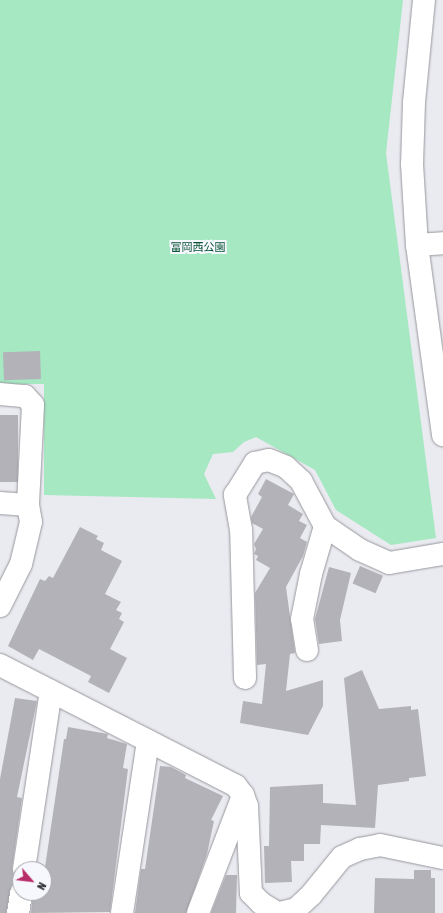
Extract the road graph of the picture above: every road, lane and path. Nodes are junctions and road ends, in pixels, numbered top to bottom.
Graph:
1 (424, 0) edge
2 (443, 243) edge
3 (417, 245) junction
4 (0, 394) edge
5 (443, 434) edge
6 (0, 503) edge
7 (28, 505) junction
8 (325, 526) junction
9 (443, 554) edge
10 (0, 606) edge
11 (308, 650) dead end
12 (0, 665) edge
13 (246, 678) dead end
14 (51, 691) junction
15 (148, 741) junction
16 (244, 794) junction
17 (443, 858) edge
18 (25, 861) edge
19 (20, 901) edge
20 (18, 913) edge
21 (122, 913) edge
22 (198, 913) edge
23 (277, 913) edge
24 (280, 913) edge

1 - 3 street
2 - 3 street
3 - 5 street
4 - 7 street
6 - 7 street
7 - 10 street
8 - 9 street
8 - 11 street
8 - 13 street
12 - 14 street
14 - 15 street
14 - 18 street
15 - 16 street
15 - 21 street
16 - 22 street
16 - 23 street
17 - 24 street
19 - 20 street

